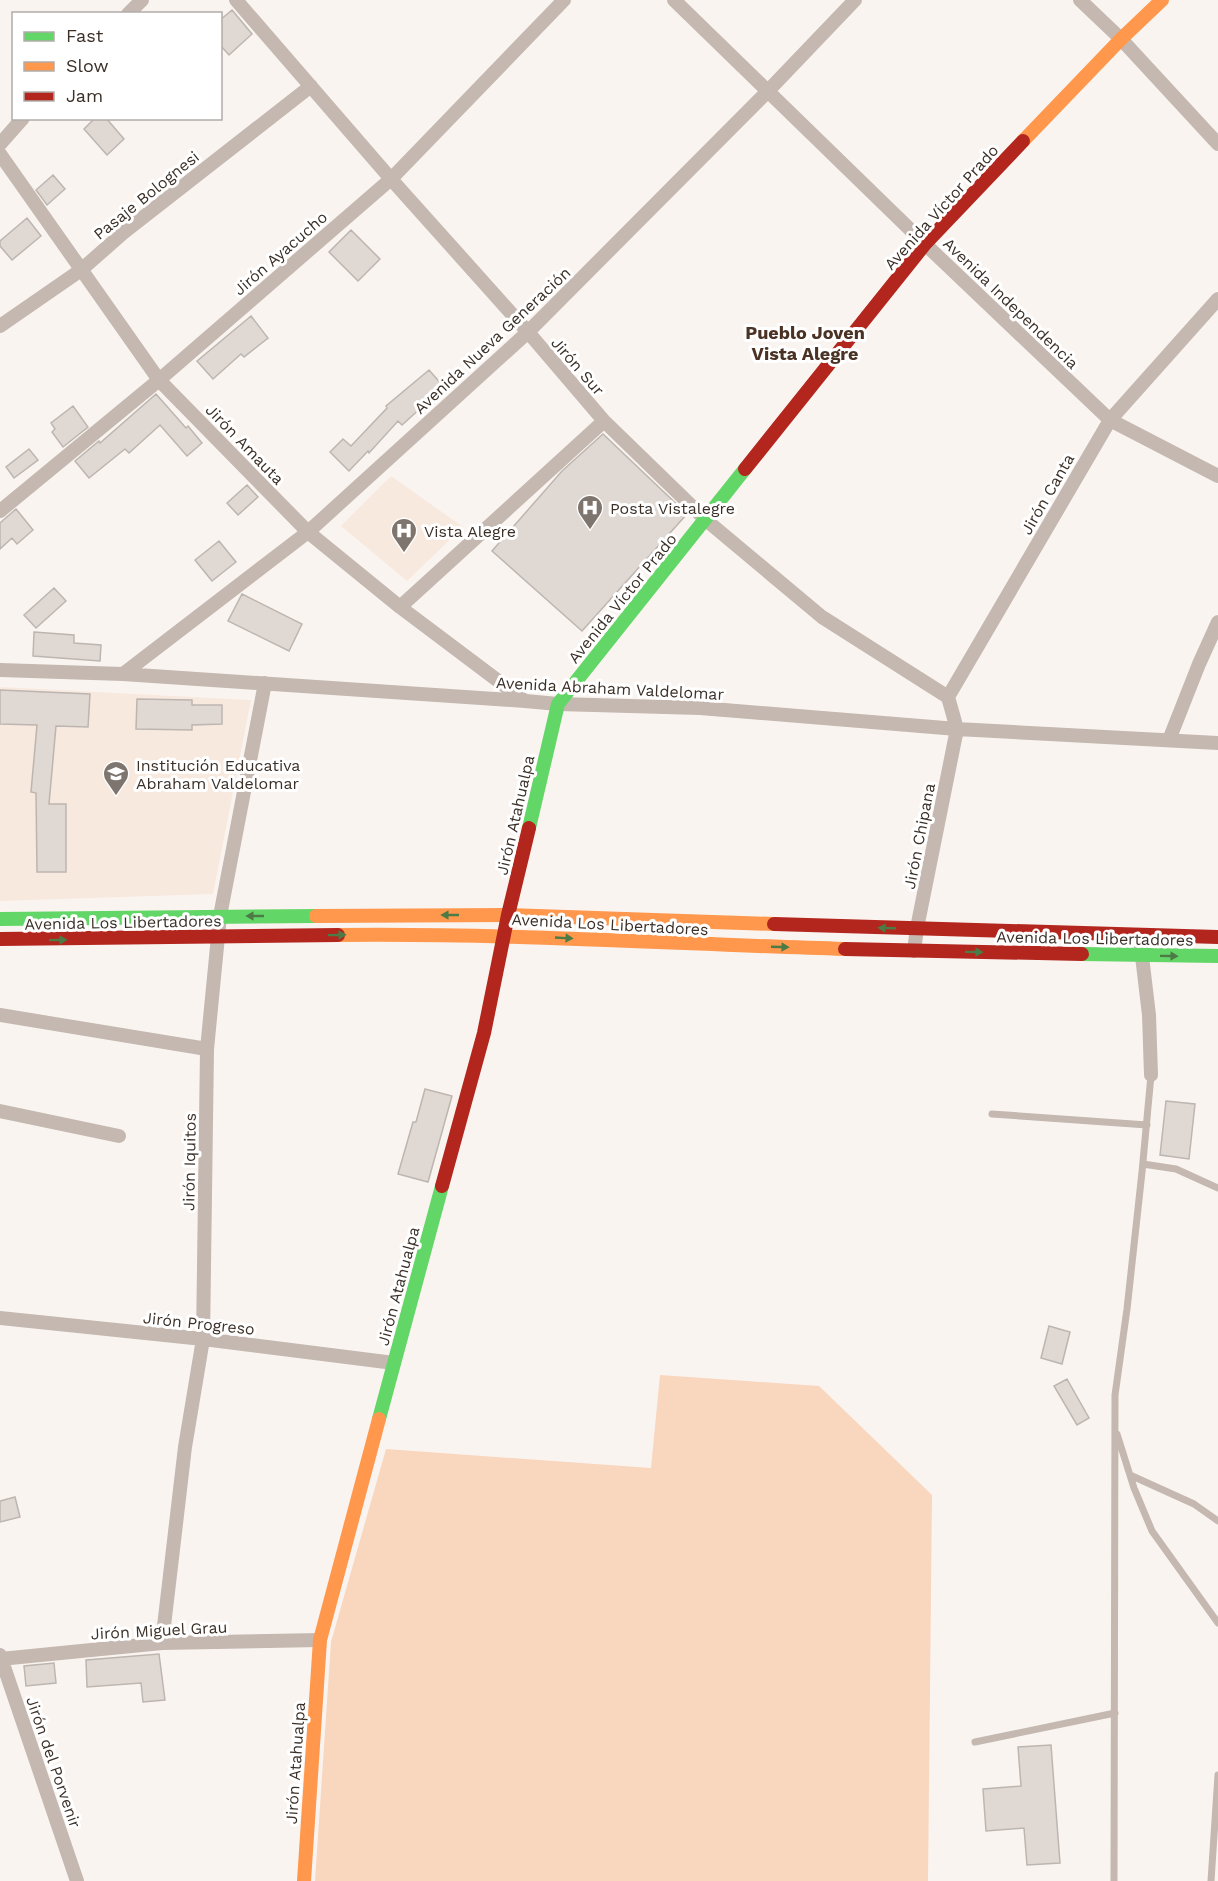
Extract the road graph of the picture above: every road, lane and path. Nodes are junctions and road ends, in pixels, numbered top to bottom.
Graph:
1 (142, 0) edge
2 (236, 0) edge
3 (564, 0) edge
4 (674, 0) edge
5 (855, 0) edge
6 (1080, 0) edge
7 (1162, 0) edge
8 (130, 12) edge
9 (1121, 39) junction
10 (311, 86) junction
11 (767, 92) junction
12 (21, 120) edge
13 (0, 144) edge
14 (1218, 144) edge
15 (0, 154) edge
16 (390, 179) junction
17 (925, 244) junction
18 (81, 270) junction
19 (1218, 299) edge
20 (0, 326) edge
21 (528, 332) junction
22 (159, 380) junction
23 (1110, 420) junction
24 (604, 421) junction
25 (1218, 476) edge
26 (0, 511) edge
27 (706, 520) junction
28 (308, 532) junction
29 (400, 607) junction
30 (1218, 622) edge
31 (0, 669) edge
32 (123, 674) junction
33 (265, 683) junction
34 (948, 697) junction
35 (525, 701) junction
36 (558, 704) junction
37 (957, 729) junction
38 (1169, 740) junction
39 (1218, 743) edge
40 (508, 915) junction
41 (219, 916) junction
42 (0, 919) edge
43 (758, 923) junction
44 (814, 925) junction
45 (917, 928) junction
46 (505, 936) junction
47 (1140, 936) junction
48 (217, 937) junction
49 (1218, 937) edge
50 (0, 939) edge
51 (756, 946) junction
52 (814, 948) junction
53 (914, 951) junction
54 (1142, 955) junction
55 (1218, 956) edge
56 (0, 1015) edge
57 (207, 1048) junction
58 (1151, 1075) joint
59 (0, 1112) edge
60 (992, 1114) dead end
61 (1147, 1125) junction
62 (119, 1136) dead end
63 (1143, 1164) junction
64 (1218, 1188) edge
65 (0, 1318) edge
66 (203, 1339) junction
67 (394, 1363) junction
68 (1114, 1426) junction
69 (1130, 1474) junction
70 (1218, 1521) edge
71 (1218, 1623) edge
72 (320, 1640) junction
73 (162, 1642) junction
74 (0, 1658) edge
75 (1115, 1713) junction
76 (975, 1742) dead end
77 (1218, 1775) edge
78 (77, 1881) edge
79 (304, 1881) edge
80 (1114, 1881) edge
81 (1211, 1881) edge

1 - 8 street
2 - 10 street, Jirón Sur
3 - 16 street, Jirón Ayacucho
4 - 11 street, Avenida Independencia
5 - 11 street, Avenida Nueva Generación
6 - 9 street
7 - 9 street, Avenida Víctor Prado
9 - 14 street
9 - 17 street, Avenida Víctor Prado
10 - 16 street, Jirón Sur
10 - 18 street, Pasaje Bolognesi
11 - 17 street, Avenida Independencia
11 - 21 street, Avenida Nueva Generación
12 - 13 street
15 - 18 street, Jirón Amauta
16 - 21 street, Jirón Sur
16 - 22 street, Jirón Ayacucho
17 - 23 street, Avenida Independencia
17 - 27 street, Avenida Víctor Prado
18 - 20 street, Pasaje Bolognesi
18 - 22 street, Jirón Amauta
19 - 23 street, Jirón Canta
21 - 24 street, Jirón Sur
21 - 28 street, Avenida Nueva Generación
22 - 26 street, Jirón Ayacucho
22 - 28 street, Jirón Amauta
23 - 25 street, Avenida Independencia
23 - 34 street, Jirón Canta
24 - 27 street, Jirón Sur
24 - 29 street
27 - 34 street, Jirón Sur
27 - 36 street, Avenida Víctor Prado
28 - 29 street, Jirón Amauta
28 - 32 street, Avenida Nueva Generación
29 - 35 street, Jirón Amauta
30 - 38 street
31 - 32 street, Avenida Abraham Valdelomar
32 - 33 street, Avenida Abraham Valdelomar
33 - 35 street, Avenida Abraham Valdelomar
33 - 41 street, Jirón Iquitos
34 - 37 street
35 - 36 street, Avenida Abraham Valdelomar
36 - 37 street, Avenida Abraham Valdelomar
36 - 40 street, Jirón Atahualpa
37 - 38 street, Avenida Abraham Valdelomar
37 - 45 street, Jirón Chipana
38 - 39 street, Avenida Abraham Valdelomar
40 -> 41 street, Avenida Los Libertadores
40 - 43 street, Avenida Los Libertadores
40 - 46 street, Jirón Atahualpa
41 - 42 street, Avenida Los Libertadores
41 - 48 street, Jirón Iquitos
43 - 44 street, Avenida Los Libertadores
43 - 51 street
45 -> 44 street, Avenida Los Libertadores
44 - 52 street
45 - 47 street, Avenida Los Libertadores
45 - 53 street, Jirón Chipana
48 -> 46 street, Avenida Los Libertadores
46 -> 51 street, Avenida Los Libertadores
46 - 67 street, Jirón Atahualpa
47 - 49 street, Avenida Los Libertadores
47 - 54 street
50 -> 48 street, Avenida Los Libertadores
48 - 57 street, Jirón Iquitos
51 -> 52 street, Avenida Los Libertadores
52 - 53 street, Avenida Los Libertadores
53 -> 54 street, Avenida Los Libertadores
54 -> 55 street, Avenida Los Libertadores
54 - 58 street
56 - 57 street
57 - 66 street, Jirón Iquitos
58 - 61 lane
59 - 62 street
60 - 61 lane
61 - 63 lane
63 - 64 lane
63 - 68 lane
65 - 66 street, Jirón Progreso
66 - 67 street, Jirón Progreso
66 - 73 street, Jirón Iquitos
67 - 72 street, Jirón Atahualpa
68 - 69 lane
68 - 75 lane
69 - 70 lane
69 - 71 lane
72 - 73 street, Jirón Miguel Grau
72 - 79 street, Jirón Atahualpa
73 - 74 street, Jirón Miguel Grau
74 - 78 street, Jirón del Porvenir
75 - 76 lane
75 - 80 lane
77 - 81 lane

